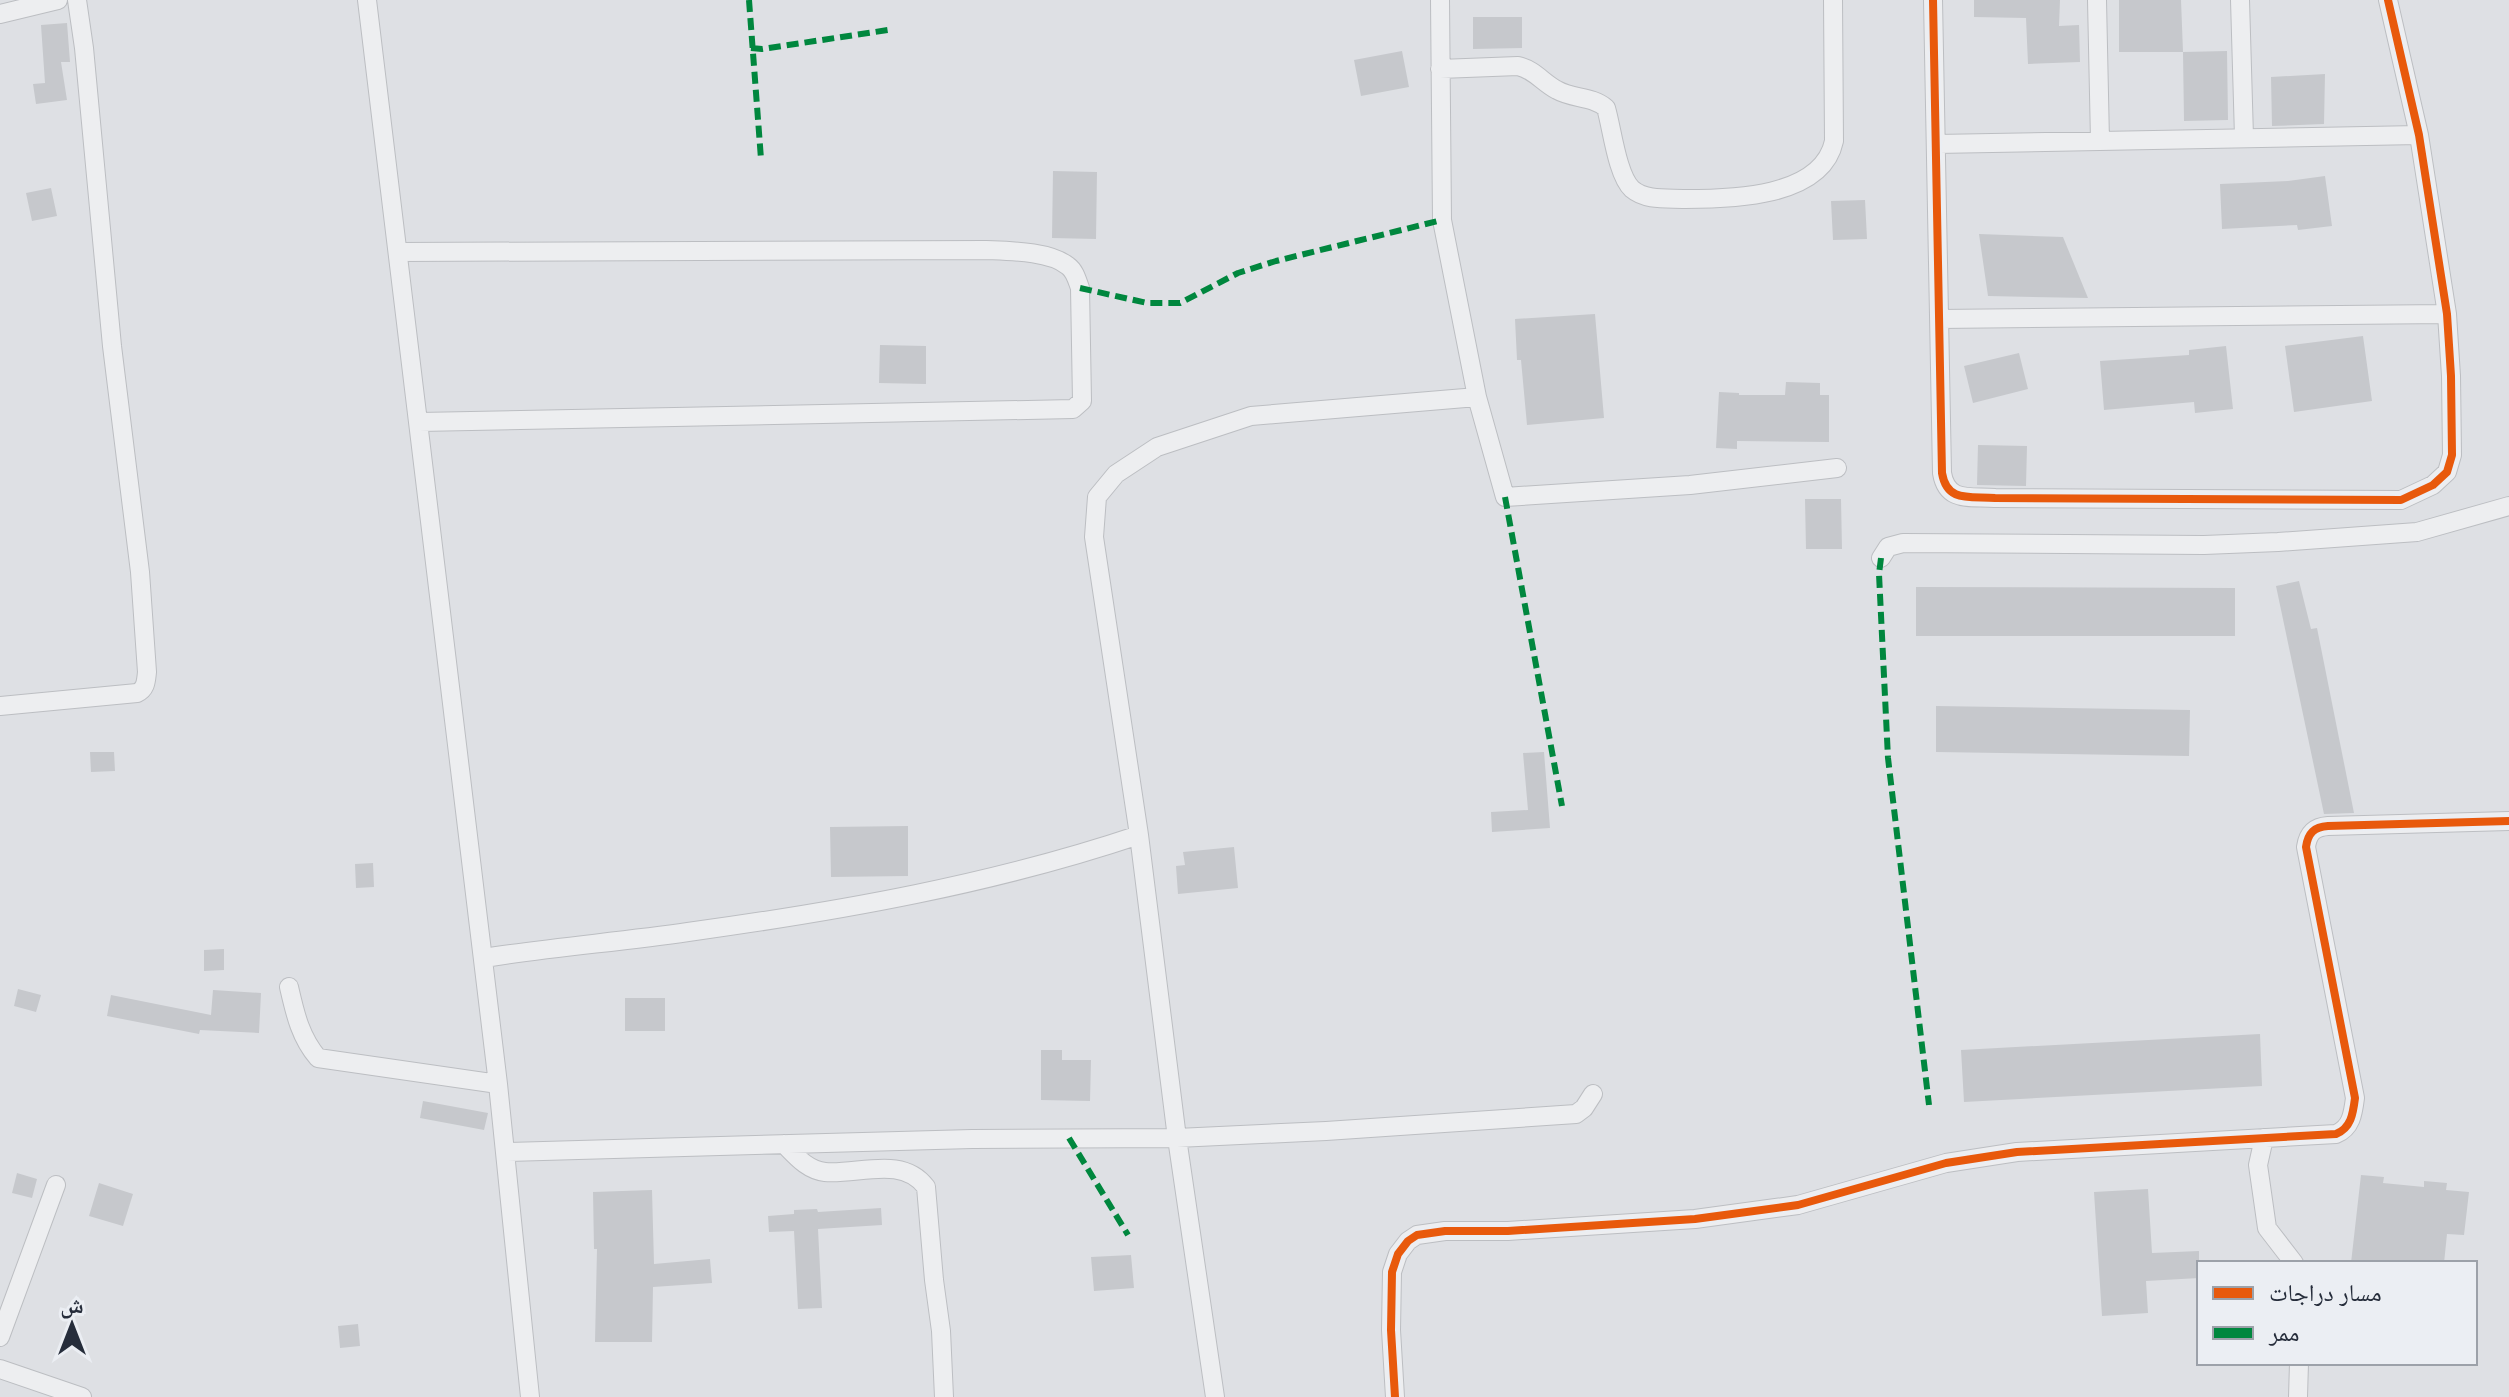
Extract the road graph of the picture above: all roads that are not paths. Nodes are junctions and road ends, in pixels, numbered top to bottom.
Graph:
1 (58, 0) edge
2 (77, 0) edge
3 (367, 0) edge
4 (1440, 0) edge
5 (1833, 0) edge
6 (1933, 0) edge
7 (2097, 0) edge
8 (2240, 0) edge
9 (2388, 0) edge
10 (0, 14) edge
11 (1440, 69) junction
12 (2419, 135) junction
13 (2244, 137) junction
14 (2100, 141) junction
15 (1936, 144) junction
16 (399, 252) junction
17 (2447, 314) junction
18 (1939, 319) junction
19 (1477, 397) junction
20 (419, 422) junction
21 (1837, 468) dead end
22 (2509, 506) edge
23 (1881, 558) dead end
24 (0, 706) edge
25 (2509, 821) edge
26 (1139, 835) junction
27 (484, 958) junction
28 (289, 987) dead end
29 (498, 1084) junction
30 (1593, 1094) dead end
31 (1177, 1138) junction
32 (2264, 1138) junction
33 (784, 1144) junction
34 (506, 1152) junction
35 (56, 1185) dead end
36 (2292, 1261) edge
37 (0, 1337) edge
38 (2299, 1365) edge
39 (0, 1369) edge
40 (82, 1397) edge
41 (530, 1397) edge
42 (944, 1397) edge
43 (1215, 1397) edge
44 (1395, 1397) edge
45 (2298, 1397) edge

1 - 10 street
2 - 24 street
3 - 16 street
4 - 11 street
5 - 11 street
6 - 15 street
7 - 14 street
8 - 13 street
9 - 12 street
11 - 19 street
12 - 13 street
12 - 17 street
13 - 14 street
14 - 15 street
15 - 18 street
16 - 20 street
16 - 20 street
17 - 18 street
17 - 18 street
19 - 21 street
19 - 26 street
20 - 27 street
22 - 23 street
25 - 32 street
26 - 27 street
26 - 31 street
27 - 29 street
28 - 29 street
29 - 34 street
30 - 31 street
31 - 33 street
31 - 43 street
32 - 36 street
32 - 44 street
33 - 34 street
33 - 42 street
34 - 41 street
35 - 37 street
38 - 45 street
39 - 40 street

